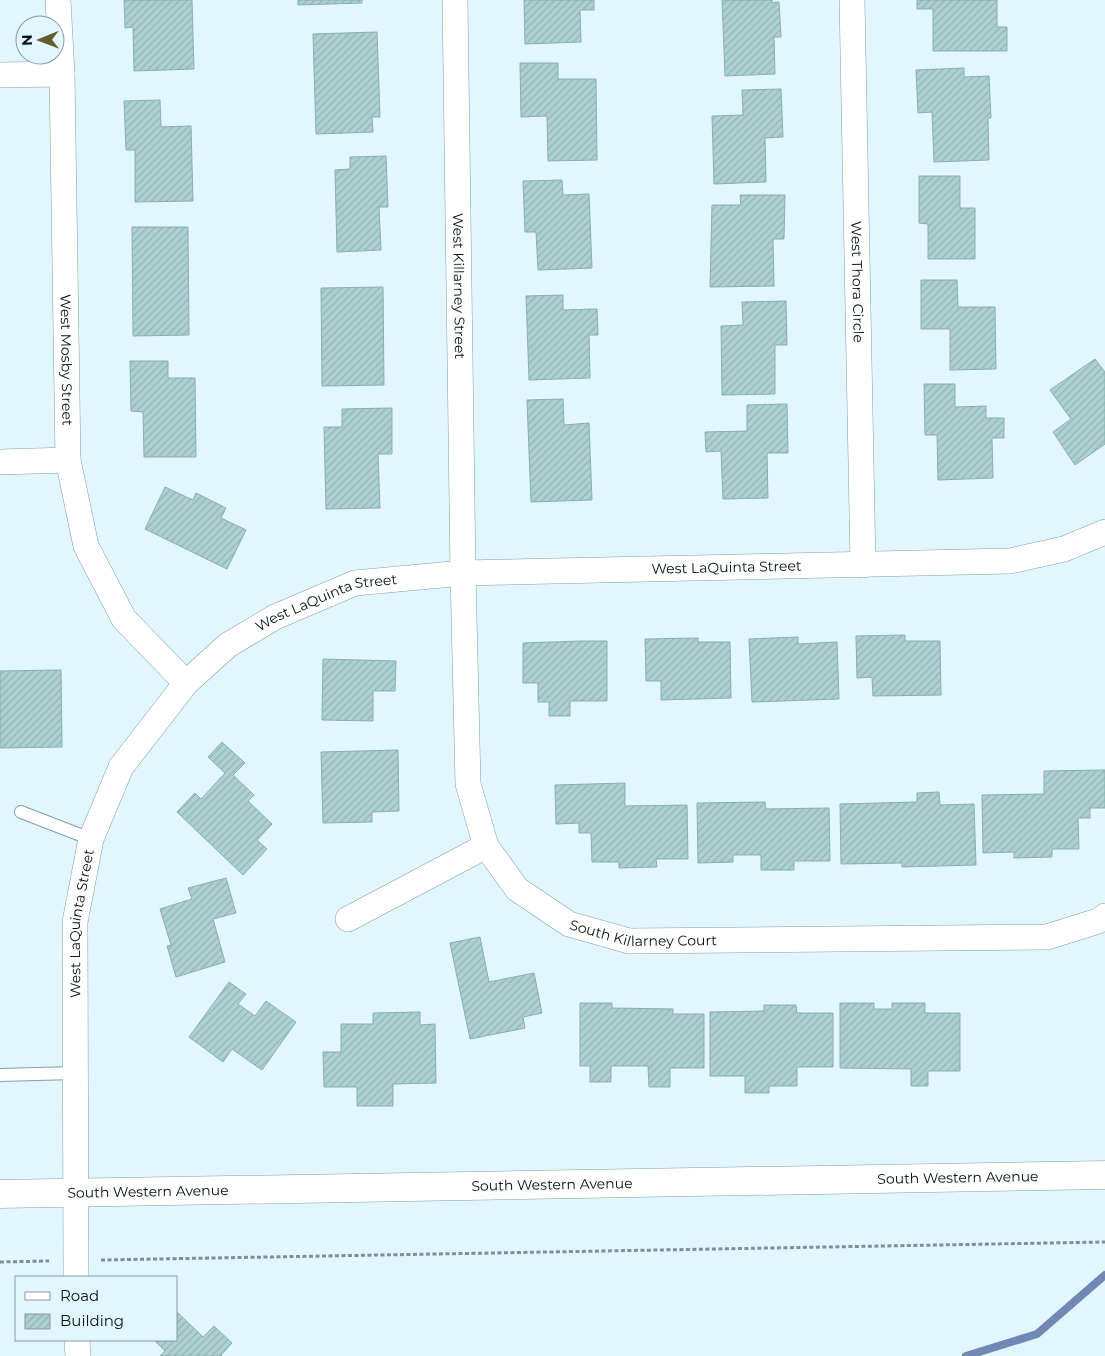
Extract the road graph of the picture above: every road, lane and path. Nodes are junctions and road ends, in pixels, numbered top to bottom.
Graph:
1 (58, 0) edge
2 (456, 0) edge
3 (852, 0) edge
4 (62, 74) junction
5 (0, 75) edge
6 (68, 460) junction
7 (0, 462) edge
8 (1105, 532) edge
9 (863, 565) junction
10 (462, 573) junction
11 (186, 683) junction
12 (21, 812) dead end
13 (91, 839) junction
14 (486, 846) junction
15 (1105, 916) edge
16 (348, 919) dead end
17 (74, 1073) junction
18 (0, 1074) edge
19 (1105, 1175) edge
20 (74, 1193) junction
21 (0, 1194) edge
22 (1105, 1242) edge
23 (0, 1262) edge
24 (76, 1269) edge
25 (77, 1341) edge
26 (78, 1356) edge

1 - 4 street, West Mosby Street
2 - 10 street, West Killarney Street
3 - 9 street, West Thora Circle
4 - 5 street
4 - 6 street, West Mosby Street
6 - 7 street
6 - 11 street, West Mosby Street
8 - 9 street, West LaQuinta Street
9 - 10 street, West LaQuinta Street
10 - 11 street, West LaQuinta Street
10 - 14 street, South Killarney Court
11 - 13 street, West LaQuinta Street
12 - 13 lane
13 - 17 street, West LaQuinta Street
14 - 15 street, South Killarney Court
14 - 16 street
17 - 18 lane
17 - 20 street, West LaQuinta Street
19 - 20 street, South Western Avenue
20 - 21 street, South Western Avenue
20 - 24 street, West LaQuinta Street
22 - 24 path
23 - 24 path
25 - 26 street

